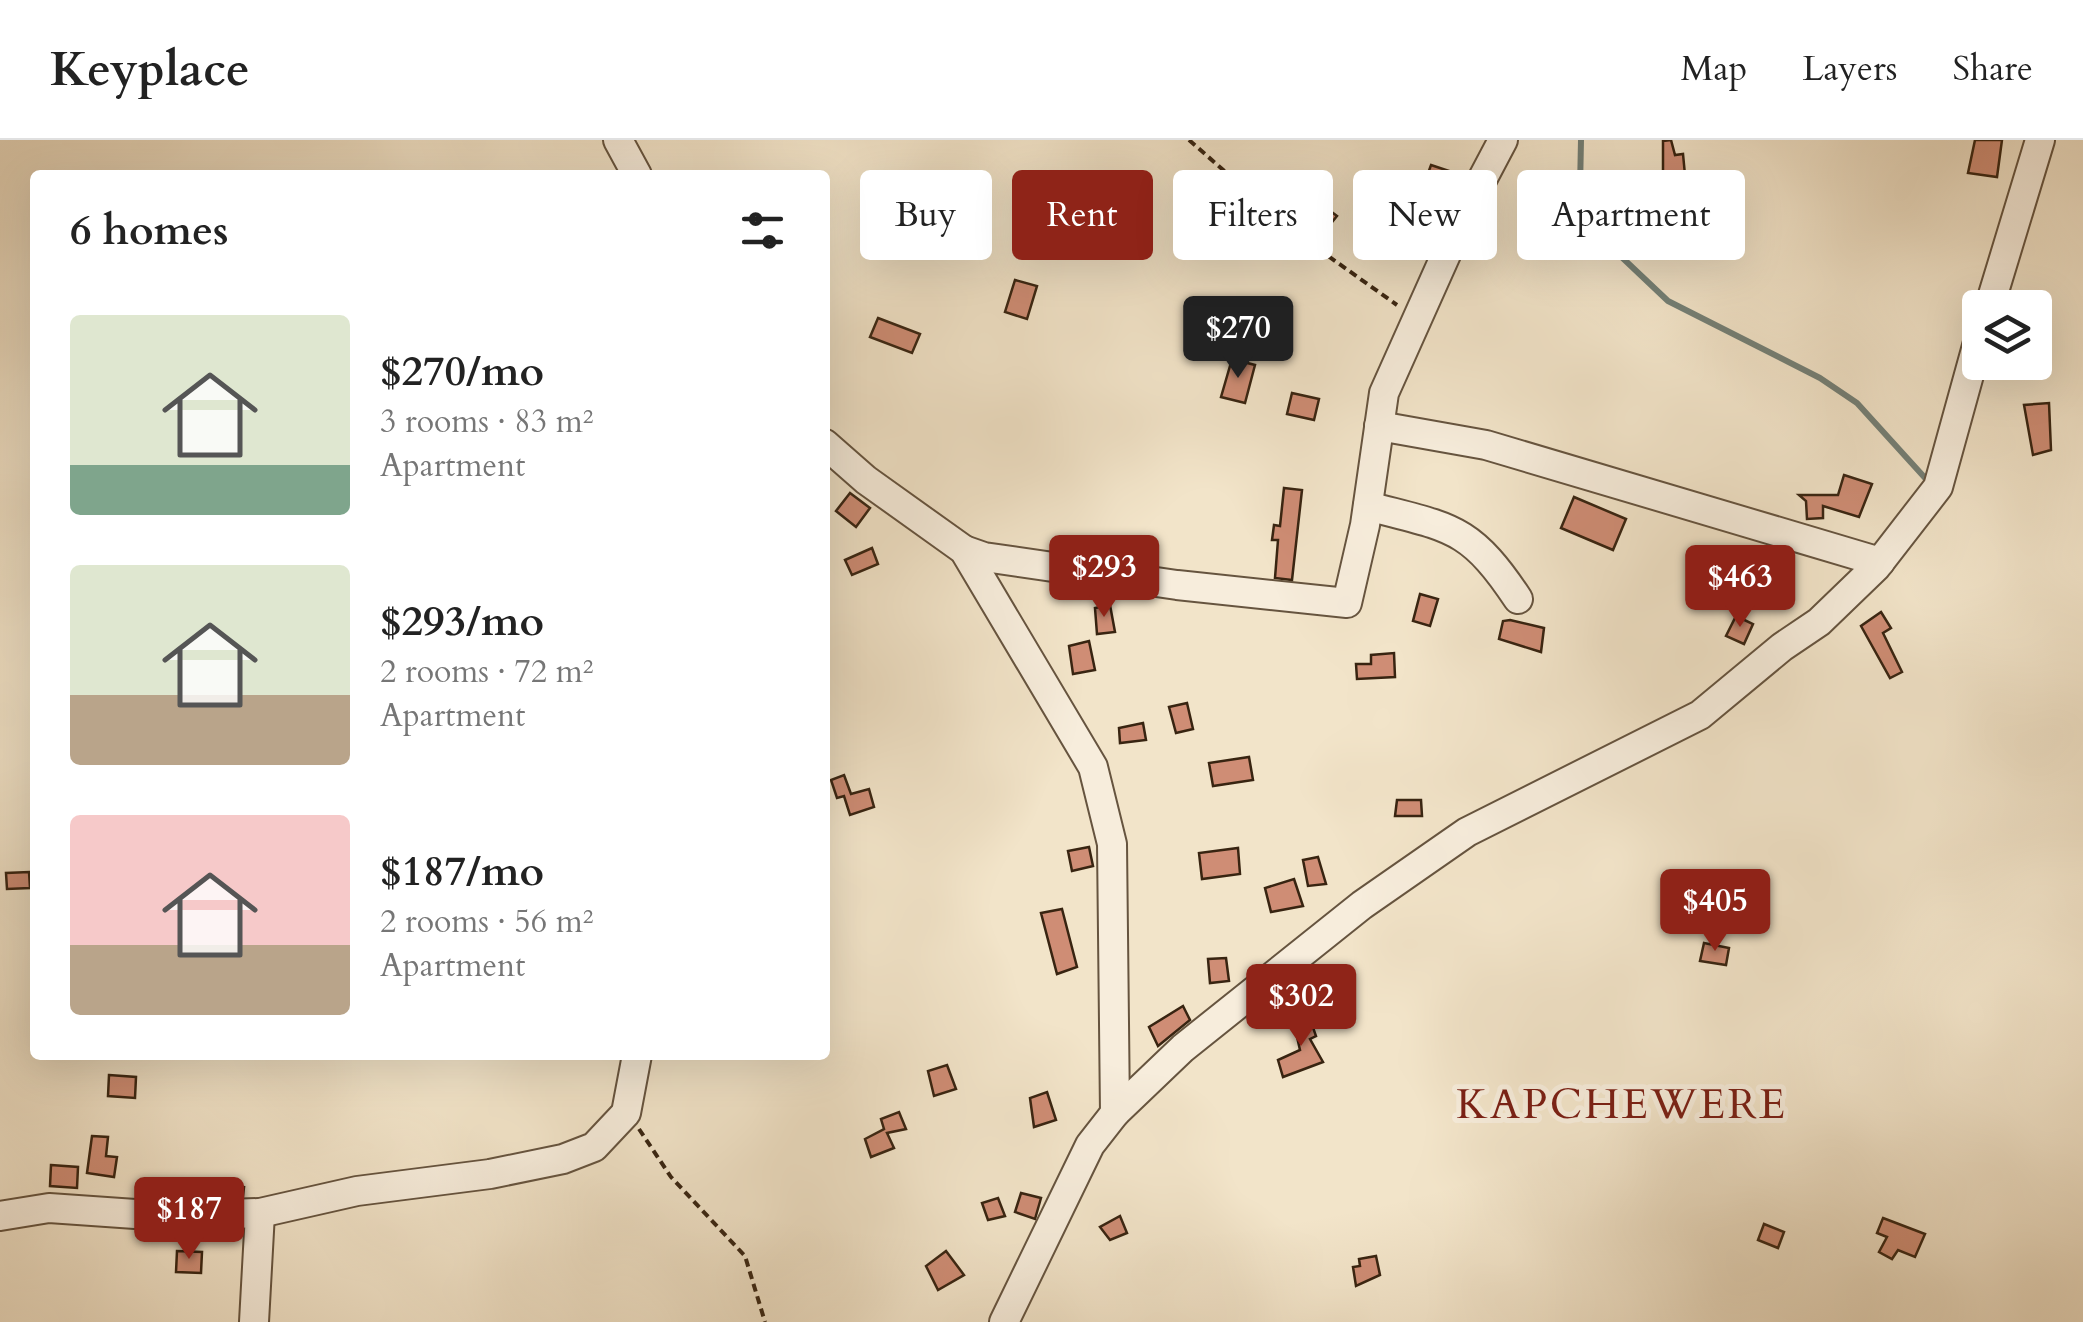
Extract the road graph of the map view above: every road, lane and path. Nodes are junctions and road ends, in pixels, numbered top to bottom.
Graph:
1 (618, 140) edge
2 (1189, 140) edge
3 (1502, 140) edge
4 (2040, 140) edge
5 (634, 170) edge
6 (1994, 290) edge
7 (1417, 319) junction
8 (1967, 380) edge
9 (1379, 426) junction
10 (830, 448) edge
11 (1368, 506) junction
12 (964, 550) junction
13 (1880, 562) junction
14 (1518, 600) dead end
15 (636, 1060) edge
16 (626, 1113) junction
17 (1115, 1113) junction
18 (260, 1213) junction
19 (0, 1216) edge
20 (254, 1322) edge
21 (765, 1322) edge
22 (1004, 1322) edge

1 - 5 street
2 - 7 path
3 - 7 street
4 - 6 street
7 - 9 street
8 - 13 street
9 - 11 street
9 - 13 street
10 - 12 street
11 - 12 street
11 - 14 street
12 - 17 street
13 - 17 street
15 - 16 street
16 - 18 street
16 - 21 path
17 - 22 street
18 - 19 street
18 - 20 street

